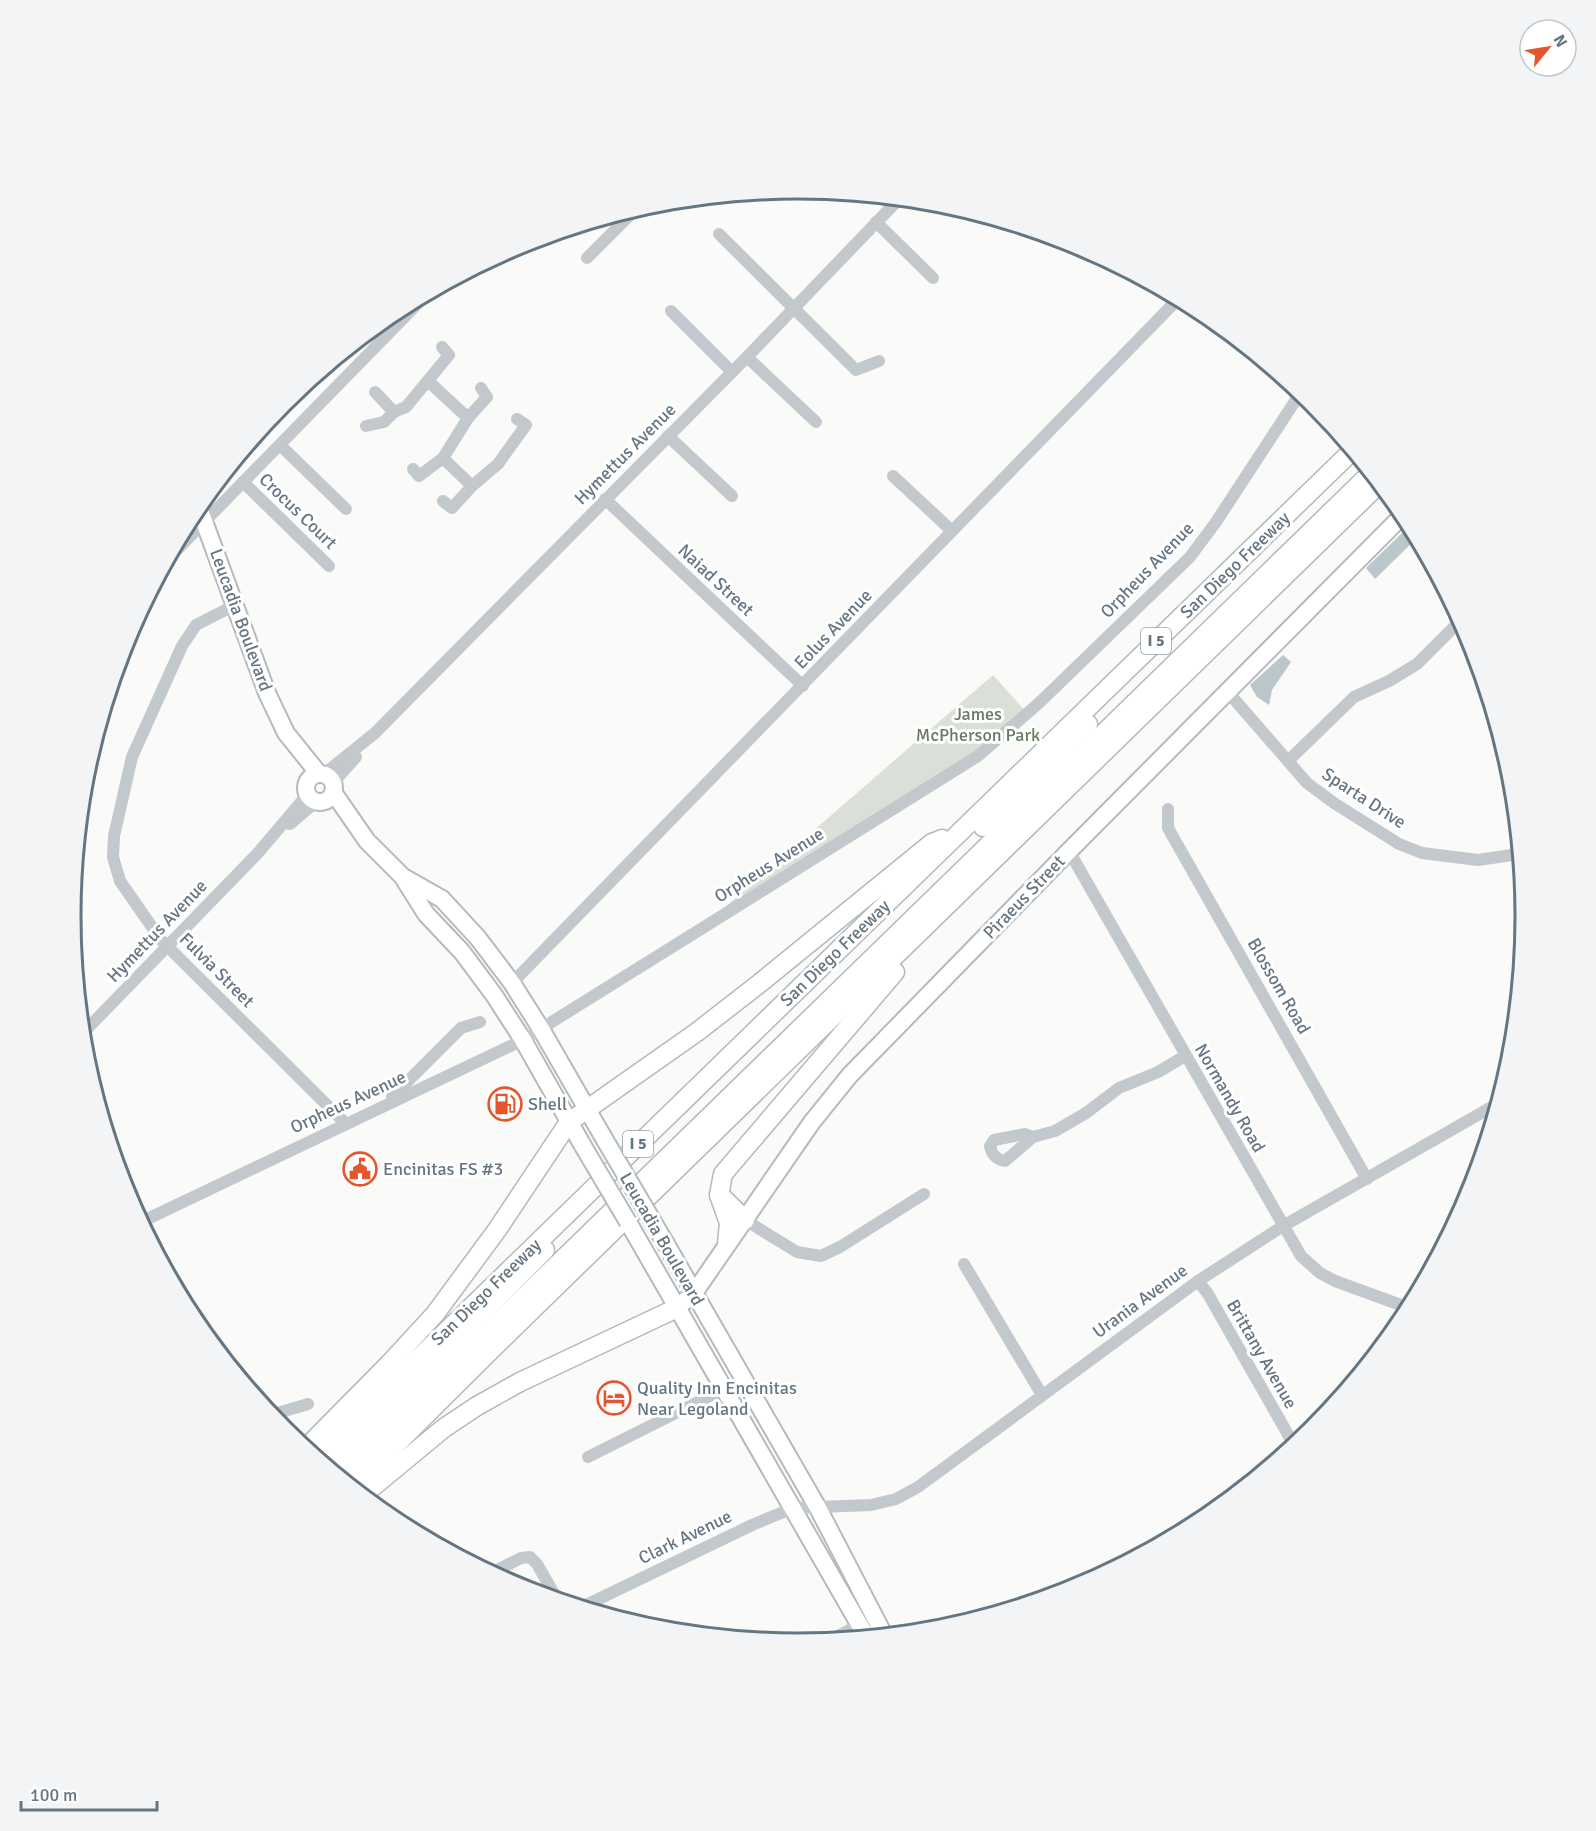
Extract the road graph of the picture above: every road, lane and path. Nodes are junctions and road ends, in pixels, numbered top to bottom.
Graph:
1 (893, 205) edge
2 (625, 220) edge
3 (876, 222) junction
4 (719, 234) dead end
5 (587, 258) dead end
6 (933, 278) dead end
7 (1172, 305) edge
8 (794, 308) junction
9 (671, 311) dead end
10 (407, 315) edge
11 (442, 347) dead end
12 (747, 357) junction
13 (879, 361) dead end
14 (732, 372) junction
15 (428, 381) junction
16 (481, 388) dead end
17 (375, 392) dead end
18 (1296, 400) edge
19 (394, 412) junction
20 (468, 417) junction
21 (517, 419) dead end
22 (816, 422) dead end
23 (366, 426) dead end
24 (668, 436) junction
25 (280, 445) junction
26 (1347, 455) edge
27 (443, 458) junction
28 (1355, 464) edge
29 (413, 469) dead end
30 (893, 476) dead end
31 (1366, 478) edge
32 (243, 482) junction
33 (472, 486) junction
34 (1374, 489) edge
35 (732, 496) dead end
36 (605, 499) junction
37 (443, 501) dead end
38 (346, 509) dead end
39 (203, 516) edge
40 (1397, 521) edge
41 (205, 522) junction
42 (952, 531) junction
43 (189, 538) edge
44 (329, 566) dead end
45 (235, 604) junction
46 (1454, 627) edge
47 (802, 686) junction
48 (1227, 691) junction
49 (1288, 761) junction
50 (320, 788) junction
51 (1168, 809) dead end
52 (960, 832) junction
53 (1069, 851) junction
54 (1512, 855) edge
55 (402, 876) junction
56 (968, 886) junction
57 (168, 946) junction
58 (512, 983) junction
59 (480, 1022) dead end
60 (90, 1026) edge
61 (541, 1029) junction
62 (523, 1040) junction
63 (1185, 1056) junction
64 (384, 1105) junction
65 (1489, 1109) edge
66 (587, 1110) junction
67 (569, 1122) junction
68 (345, 1123) junction
69 (1033, 1137) dead end
70 (1367, 1179) junction
71 (924, 1194) dead end
72 (719, 1195) junction
73 (149, 1218) edge
74 (745, 1220) junction
75 (1283, 1226) junction
76 (727, 1244) junction
77 (964, 1264) dead end
78 (1197, 1281) junction
79 (694, 1293) junction
80 (1400, 1305) edge
81 (678, 1308) junction
82 (724, 1389) junction
83 (1042, 1395) junction
84 (308, 1404) dead end
85 (281, 1412) edge
86 (1289, 1437) edge
87 (312, 1442) edge
88 (322, 1452) edge
89 (588, 1457) dead end
90 (333, 1462) edge
91 (345, 1471) edge
92 (359, 1481) edge
93 (370, 1490) edge
94 (805, 1508) junction
95 (501, 1568) edge
96 (551, 1588) edge
97 (593, 1602) edge
98 (879, 1627) edge
99 (863, 1630) edge

1 - 3 street, Hymettus Avenue
2 - 5 street
3 - 6 street
3 - 8 street, Hymettus Avenue
4 - 8 street
7 - 42 street, Eolus Avenue
8 - 12 street, Hymettus Avenue
8 - 13 street
9 - 14 street
10 - 25 street
11 - 15 street
12 - 14 street, Hymettus Avenue
12 - 22 street
14 - 24 street, Hymettus Avenue
15 - 19 street
15 - 20 street
16 - 20 street
17 - 19 street
18 - 61 street, Orpheus Avenue
19 - 23 street
20 - 27 street
21 - 33 street
24 - 35 street
24 - 36 street, Hymettus Avenue
25 - 32 street
25 - 38 street
26 - 52 highway, San Diego Freeway / I 5
27 - 29 street
27 - 33 street
28 - 90 highway
30 - 42 street
31 - 91 highway
32 - 41 street
32 - 44 street, Crocus Court
33 - 37 street
34 - 56 highway, I 5
36 - 47 street, Naiad Street
36 - 50 street, Hymettus Avenue
39 - 41 main road, Leucadia Boulevard
40 - 48 main road, Piraeus Street
41 - 43 street
41 - 45 main road, Leucadia Boulevard
42 - 47 street, Eolus Avenue
45 - 50 main road, Leucadia Boulevard
45 - 57 street, Fulvia Street
46 - 49 street
47 - 58 street, Eolus Avenue
48 - 49 street, Sparta Drive
48 - 53 main road, Piraeus Street
49 - 54 street, Sparta Drive
50 - 55 main road, Leucadia Boulevard
50 - 57 street, Hymettus Avenue
51 - 70 street, Blossom Road
52 - 66 highway
52 - 88 highway, San Diego Freeway / I 5
53 - 63 street, Normandy Road
53 - 74 main road, Piraeus Street
55 - 58 main road, Leucadia Boulevard
55 - 62 main road, Leucadia Boulevard
56 - 72 highway
56 - 92 highway, I 5
57 - 60 street, Hymettus Avenue
57 - 68 street, Fulvia Street
58 - 61 main road, Leucadia Boulevard
59 - 64 street
61 - 62 street, Orpheus Avenue
61 - 66 main road, Leucadia Boulevard
62 - 64 street, Orpheus Avenue
62 - 67 main road, Leucadia Boulevard
63 - 69 street
63 - 75 street, Normandy Road
64 - 68 street, Orpheus Avenue
65 - 70 street, Urania Avenue
66 - 67 highway
66 - 79 main road, Leucadia Boulevard, bridge
67 - 81 main road, Leucadia Boulevard, bridge
67 - 87 highway
68 - 73 street, Orpheus Avenue
70 - 75 street, Urania Avenue
71 - 74 street
72 - 74 highway
72 - 76 highway
74 - 76 main road, Piraeus Street
75 - 78 street, Urania Avenue
75 - 80 street, Normandy Road
76 - 79 main road, Piraeus Street
77 - 83 street
78 - 83 street, Urania Avenue
78 - 86 street, Brittany Avenue
79 - 81 main road, Piraeus Street
79 - 94 main road, Leucadia Boulevard
81 - 82 main road, Leucadia Boulevard
81 - 93 highway
82 - 89 street
82 - 94 main road, Leucadia Boulevard
83 - 94 street, Urania Avenue
84 - 85 street
94 - 97 street, Clark Avenue
94 - 98 main road, Leucadia Boulevard
94 - 99 main road, Leucadia Boulevard
95 - 96 street

